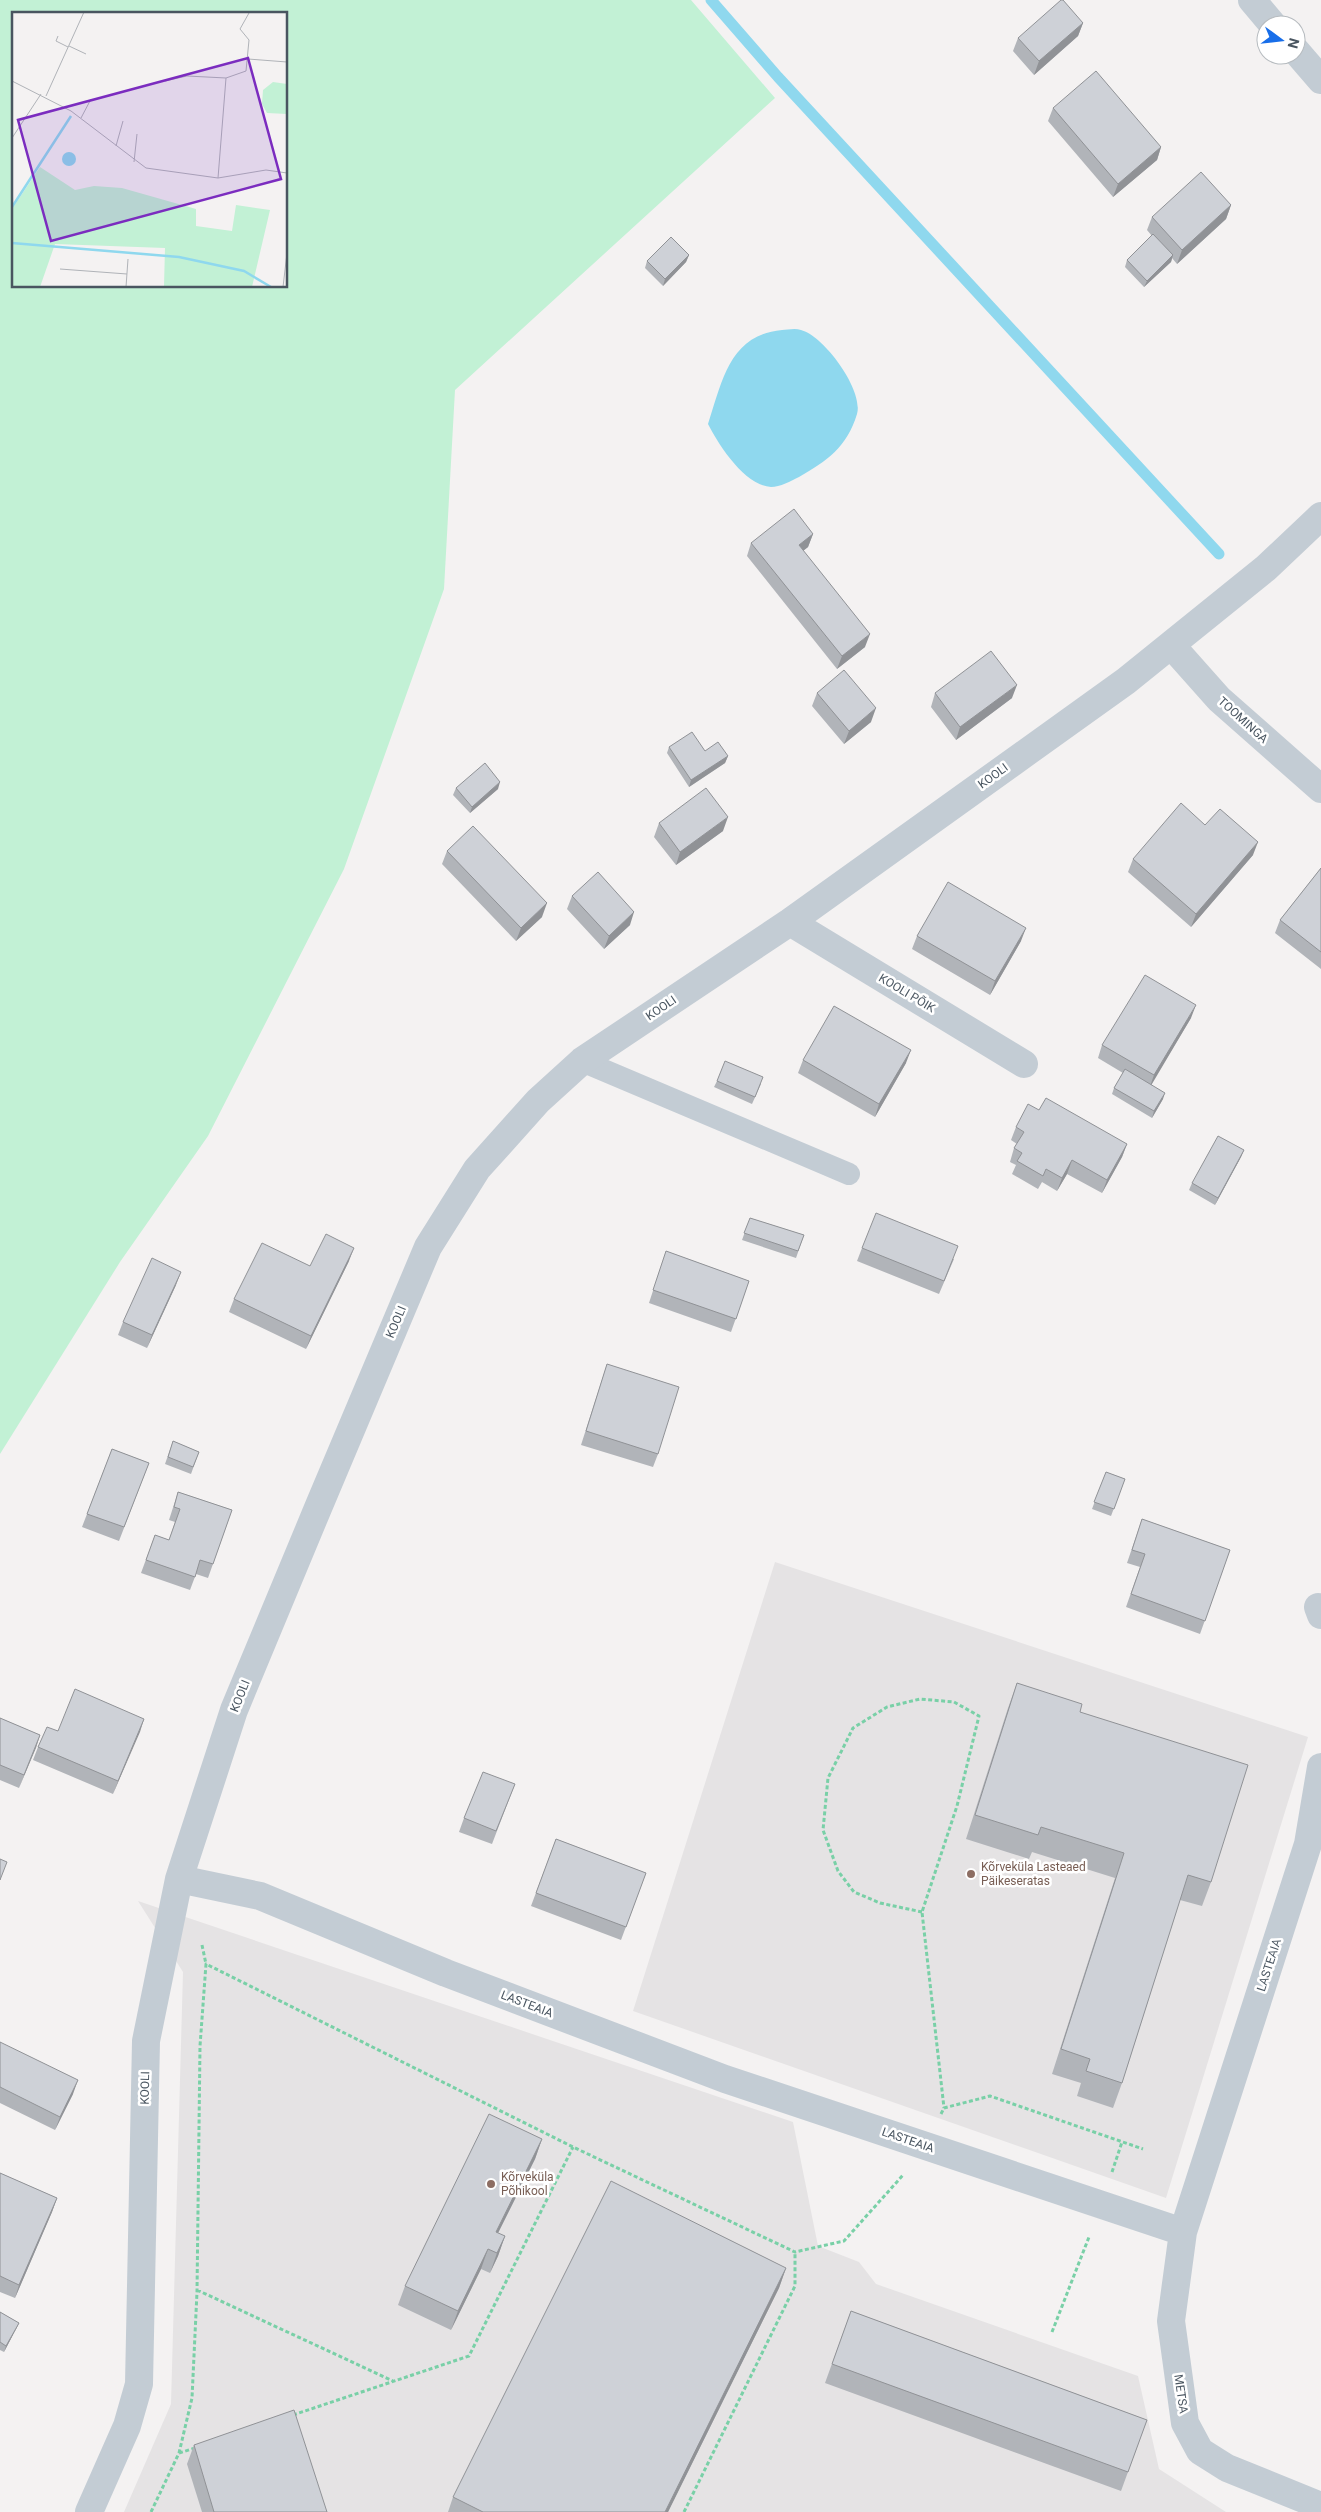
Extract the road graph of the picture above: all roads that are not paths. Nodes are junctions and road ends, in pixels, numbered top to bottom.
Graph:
1 (1252, 0) edge
2 (1265, 15) edge
3 (1306, 63) edge
4 (1321, 80) edge
5 (1321, 516) edge
6 (1171, 645) junction
7 (1321, 789) edge
8 (790, 922) junction
9 (582, 1061) junction
10 (1024, 1064) dead end
11 (849, 1174) dead end
12 (1321, 1767) edge
13 (179, 1879) junction
14 (1183, 2232) junction
15 (1312, 2507) edge
16 (89, 2512) edge

1 - 2 street
3 - 4 street
5 - 6 street, KOOLI
6 - 7 street, TOOMINGA
6 - 8 street, KOOLI
8 - 9 street, KOOLI
8 - 10 street, KOOLI PÕIK
9 - 11 lane
9 - 13 street, KOOLI
12 - 14 street, LASTEAIA
13 - 14 street, LASTEAIA
13 - 16 street, KOOLI
14 - 15 street, METSA

